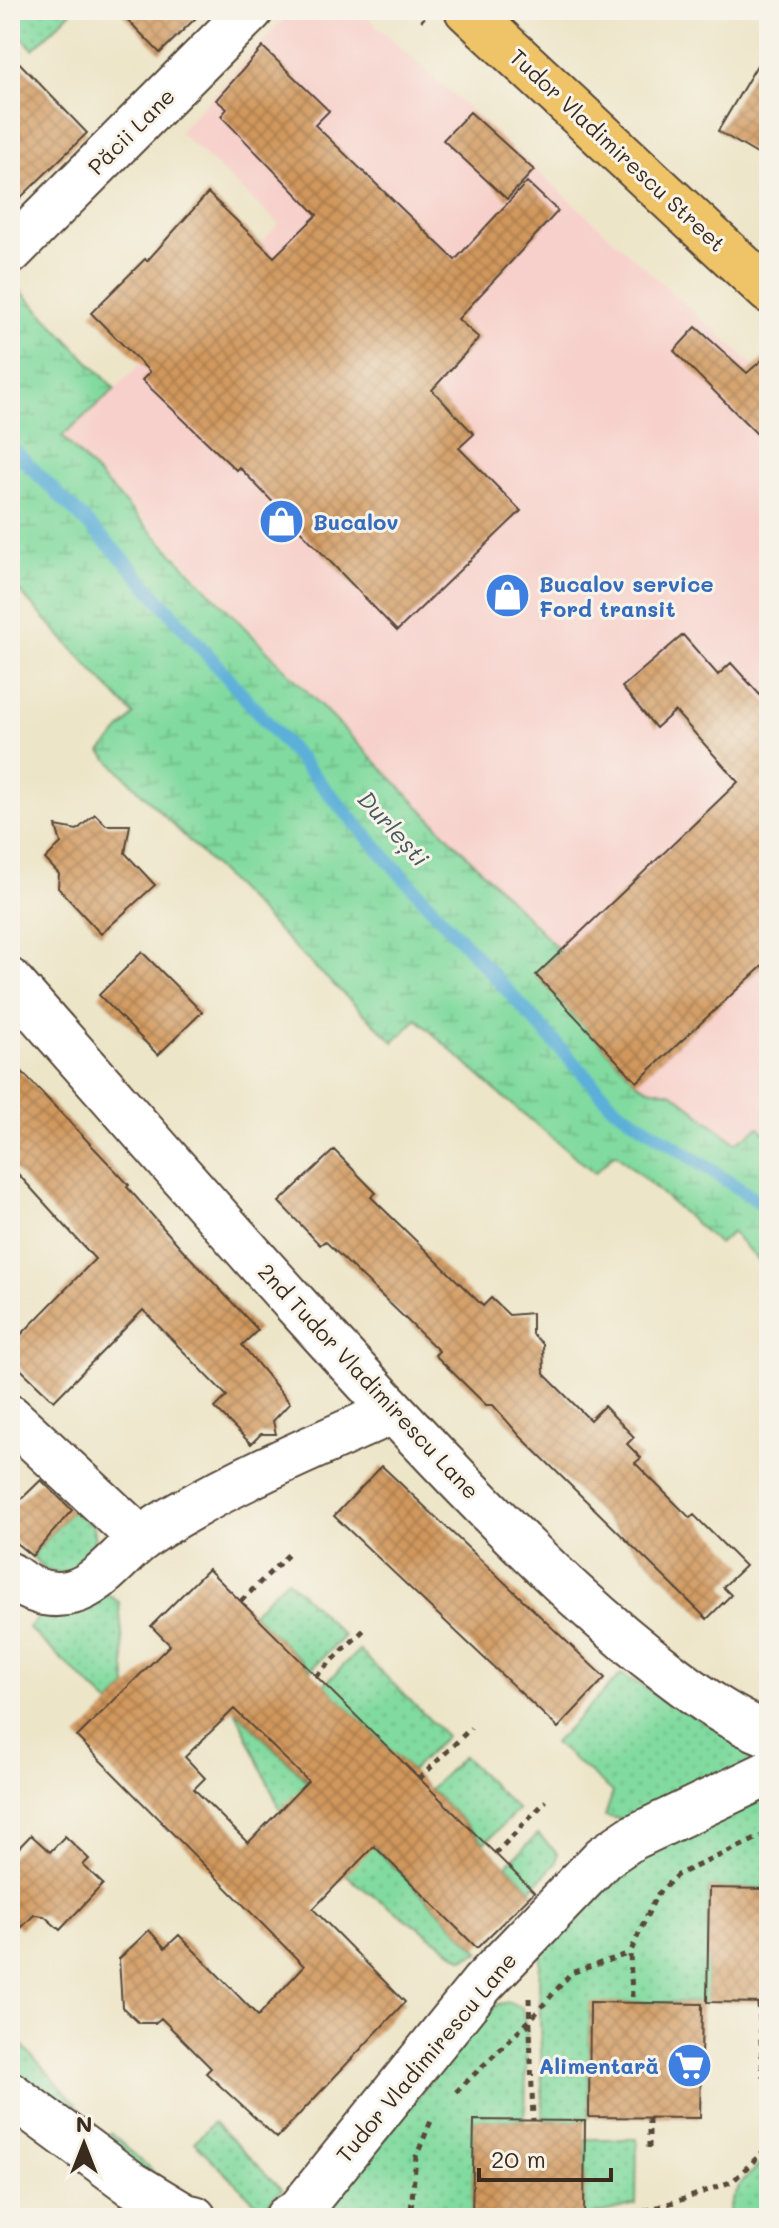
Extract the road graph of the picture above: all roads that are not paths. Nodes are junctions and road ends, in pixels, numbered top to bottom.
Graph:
1 (251, 10) edge
2 (468, 11) edge
3 (10, 252) edge
4 (769, 291) edge
5 (10, 981) edge
6 (392, 1412) junction
7 (10, 1417) edge
8 (141, 1539) junction
9 (10, 1575) edge
10 (769, 1734) edge
11 (769, 1773) edge
12 (10, 2094) edge
13 (194, 2218) edge
14 (287, 2218) edge

1 - 3 street, Păcii Lane
2 - 4 main road, Tudor Vladimirescu Street
5 - 6 street, 2nd Tudor Vladimirescu Lane
6 - 8 street
6 - 10 street, 2nd Tudor Vladimirescu Lane
7 - 8 street
8 - 9 street
11 - 14 street, Tudor Vladimirescu Lane
12 - 13 street

